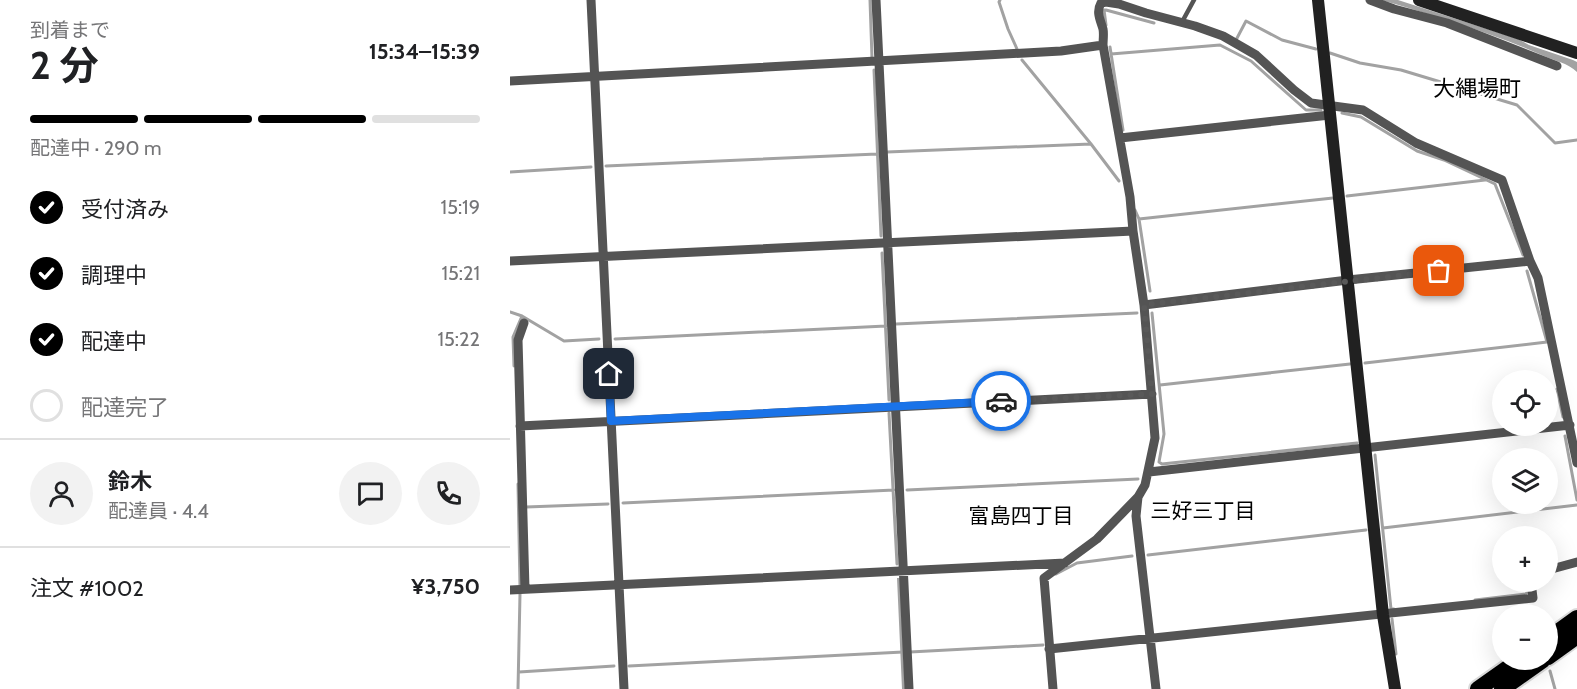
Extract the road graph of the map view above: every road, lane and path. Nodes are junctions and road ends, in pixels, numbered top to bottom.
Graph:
1 (591, 0) edge
2 (876, 0) edge
3 (1194, 0) edge
4 (1318, 0) edge
5 (1370, 0) edge
6 (1419, 0) edge
7 (1182, 22) junction
8 (1103, 45) junction
9 (1577, 54) edge
10 (879, 62) junction
11 (1557, 66) dead end
12 (594, 77) junction
13 (510, 81) edge
14 (1330, 110) junction
15 (1120, 138) junction
16 (1133, 231) junction
17 (887, 243) junction
18 (605, 256) junction
19 (510, 261) edge
20 (1530, 261) junction
21 (1348, 280) junction
22 (1144, 305) junction
23 (524, 323) dead end
24 (1152, 394) junction
25 (895, 407) junction
26 (611, 421) junction
27 (1570, 425) junction
28 (520, 426) junction
29 (1366, 448) junction
30 (1577, 463) edge
31 (1149, 472) junction
32 (1138, 497) junction
33 (1577, 562) edge
34 (1065, 563) junction
35 (1558, 567) edge
36 (903, 570) junction
37 (620, 585) junction
38 (525, 589) junction
39 (510, 590) edge
40 (1532, 592) edge
41 (1383, 615) junction
42 (1577, 618) edge
43 (1558, 632) edge
44 (1577, 636) edge
45 (1150, 639) junction
46 (1049, 650) junction
47 (1558, 650) edge
48 (1505, 670) edge
49 (1529, 670) edge
50 (624, 689) edge
51 (909, 689) edge
52 (1053, 689) edge
53 (1156, 689) edge
54 (1395, 689) edge
55 (1478, 689) edge
56 (1502, 689) edge

1 - 12 street
2 - 10 street
3 - 7 lane
4 - 14 street
5 - 11 street
6 - 9 street
7 - 8 street
7 - 14 street
8 - 10 street
8 - 15 street
10 - 12 street
10 - 17 street
12 - 13 street
12 - 18 street
14 - 15 street
14 - 20 street
14 - 21 street
15 - 16 street
16 - 17 street
16 - 22 street
17 - 18 street
17 - 25 street
18 - 19 street
18 - 26 street
20 - 21 street
20 - 27 street
21 - 22 street
21 - 29 street
22 - 24 street
23 - 28 street
24 - 25 street
24 - 31 street
25 - 26 street
25 - 36 street
26 - 28 street
26 - 37 street
27 - 29 street
27 - 30 street
28 - 38 street
29 - 31 street
29 - 41 street
31 - 32 street
32 - 34 street
32 - 45 street
33 - 35 street
34 - 36 street
34 - 46 street
36 - 37 street
36 - 51 street
37 - 38 street
37 - 50 street
38 - 39 street
40 - 41 street
41 - 45 street
41 - 54 street
42 - 43 highway
44 - 47 highway
45 - 46 street
45 - 53 street
46 - 52 street
48 - 55 highway
49 - 56 highway

